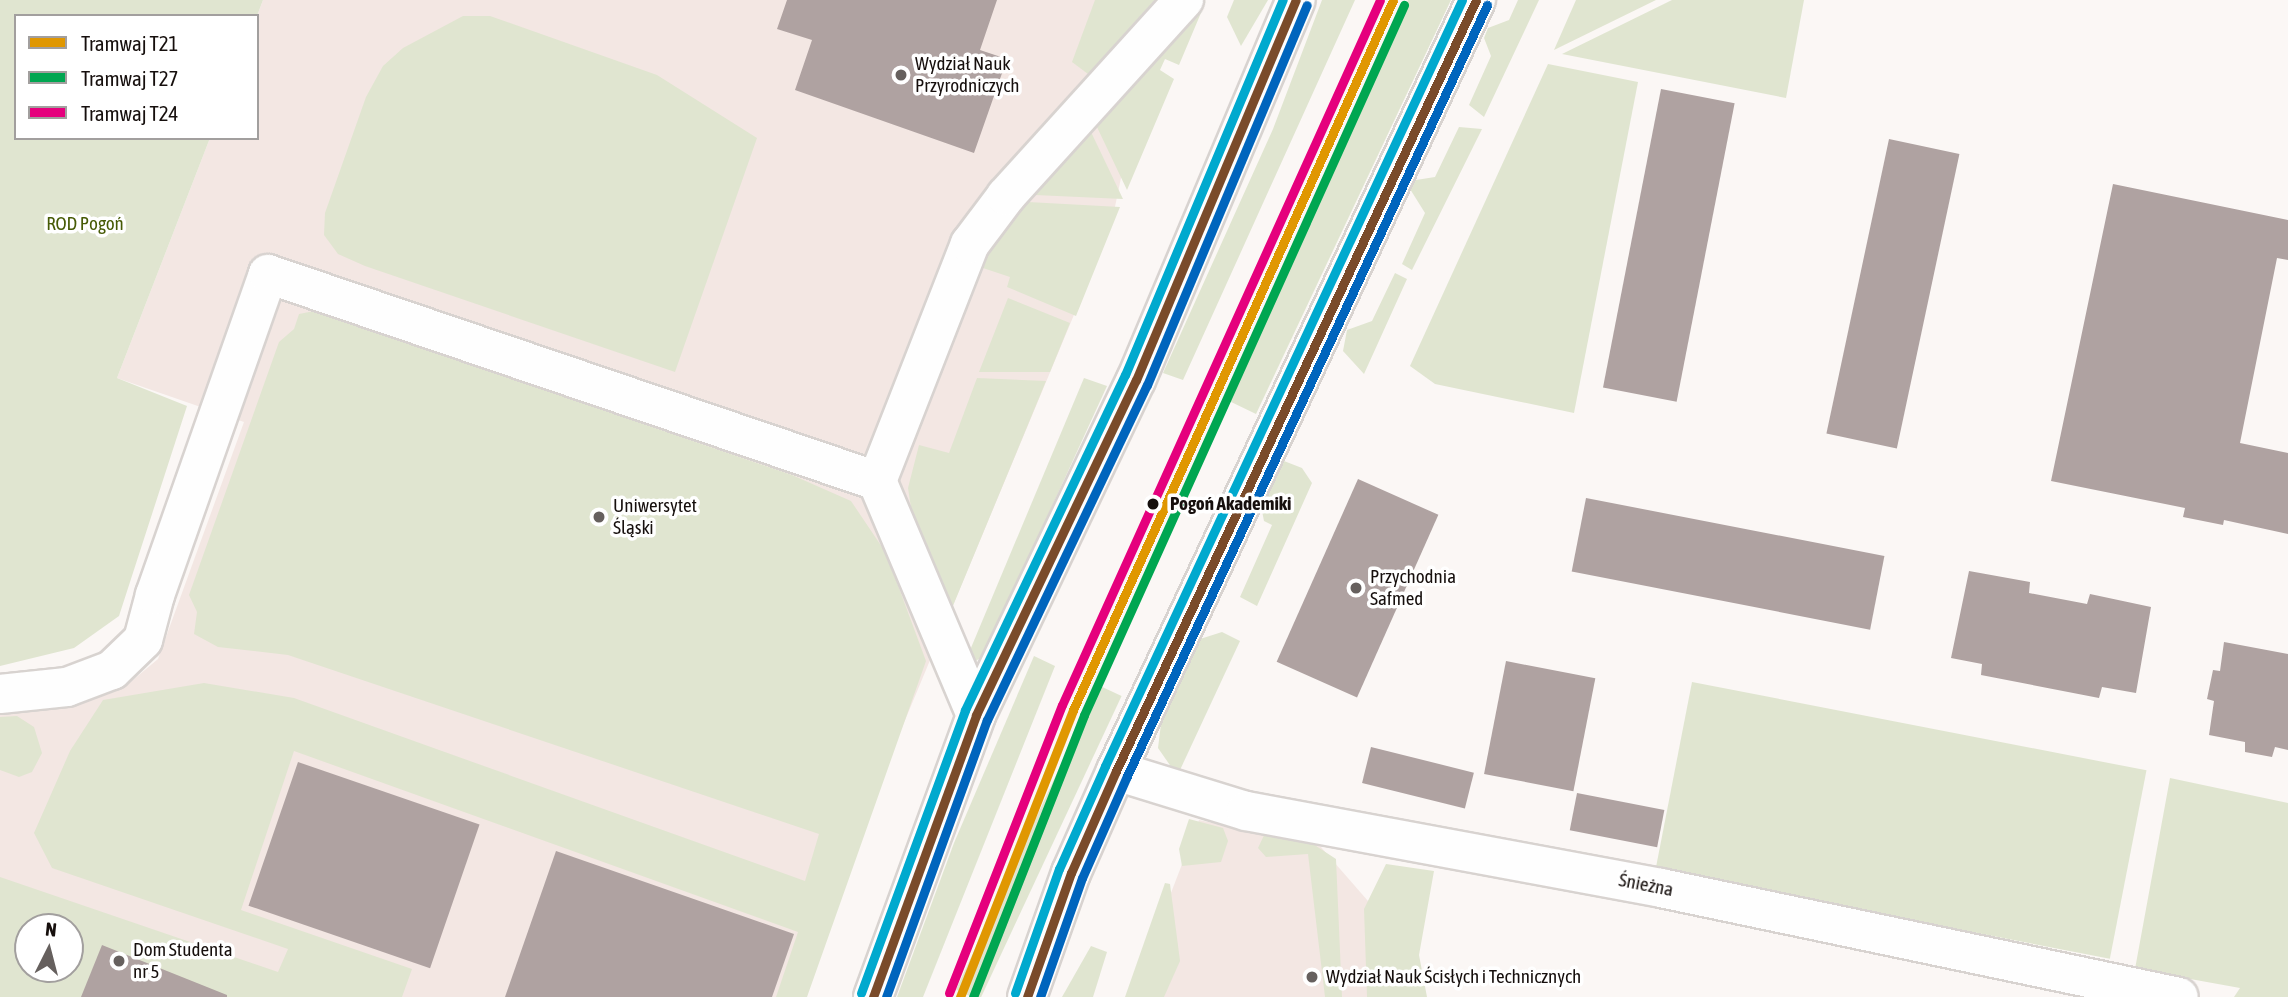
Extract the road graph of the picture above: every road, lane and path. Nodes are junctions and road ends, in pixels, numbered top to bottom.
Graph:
1 (1184, 0) edge
2 (1296, 0) edge
3 (1476, 0) edge
4 (877, 481) junction
5 (0, 694) edge
6 (976, 715) junction
7 (1116, 771) junction
8 (873, 997) edge
9 (1027, 997) edge
10 (2179, 997) edge

1 - 4 street
2 - 6 street
3 - 7 street
4 - 5 street
4 - 6 street
6 - 8 street
7 - 9 street
7 - 10 street, Śnieżna

